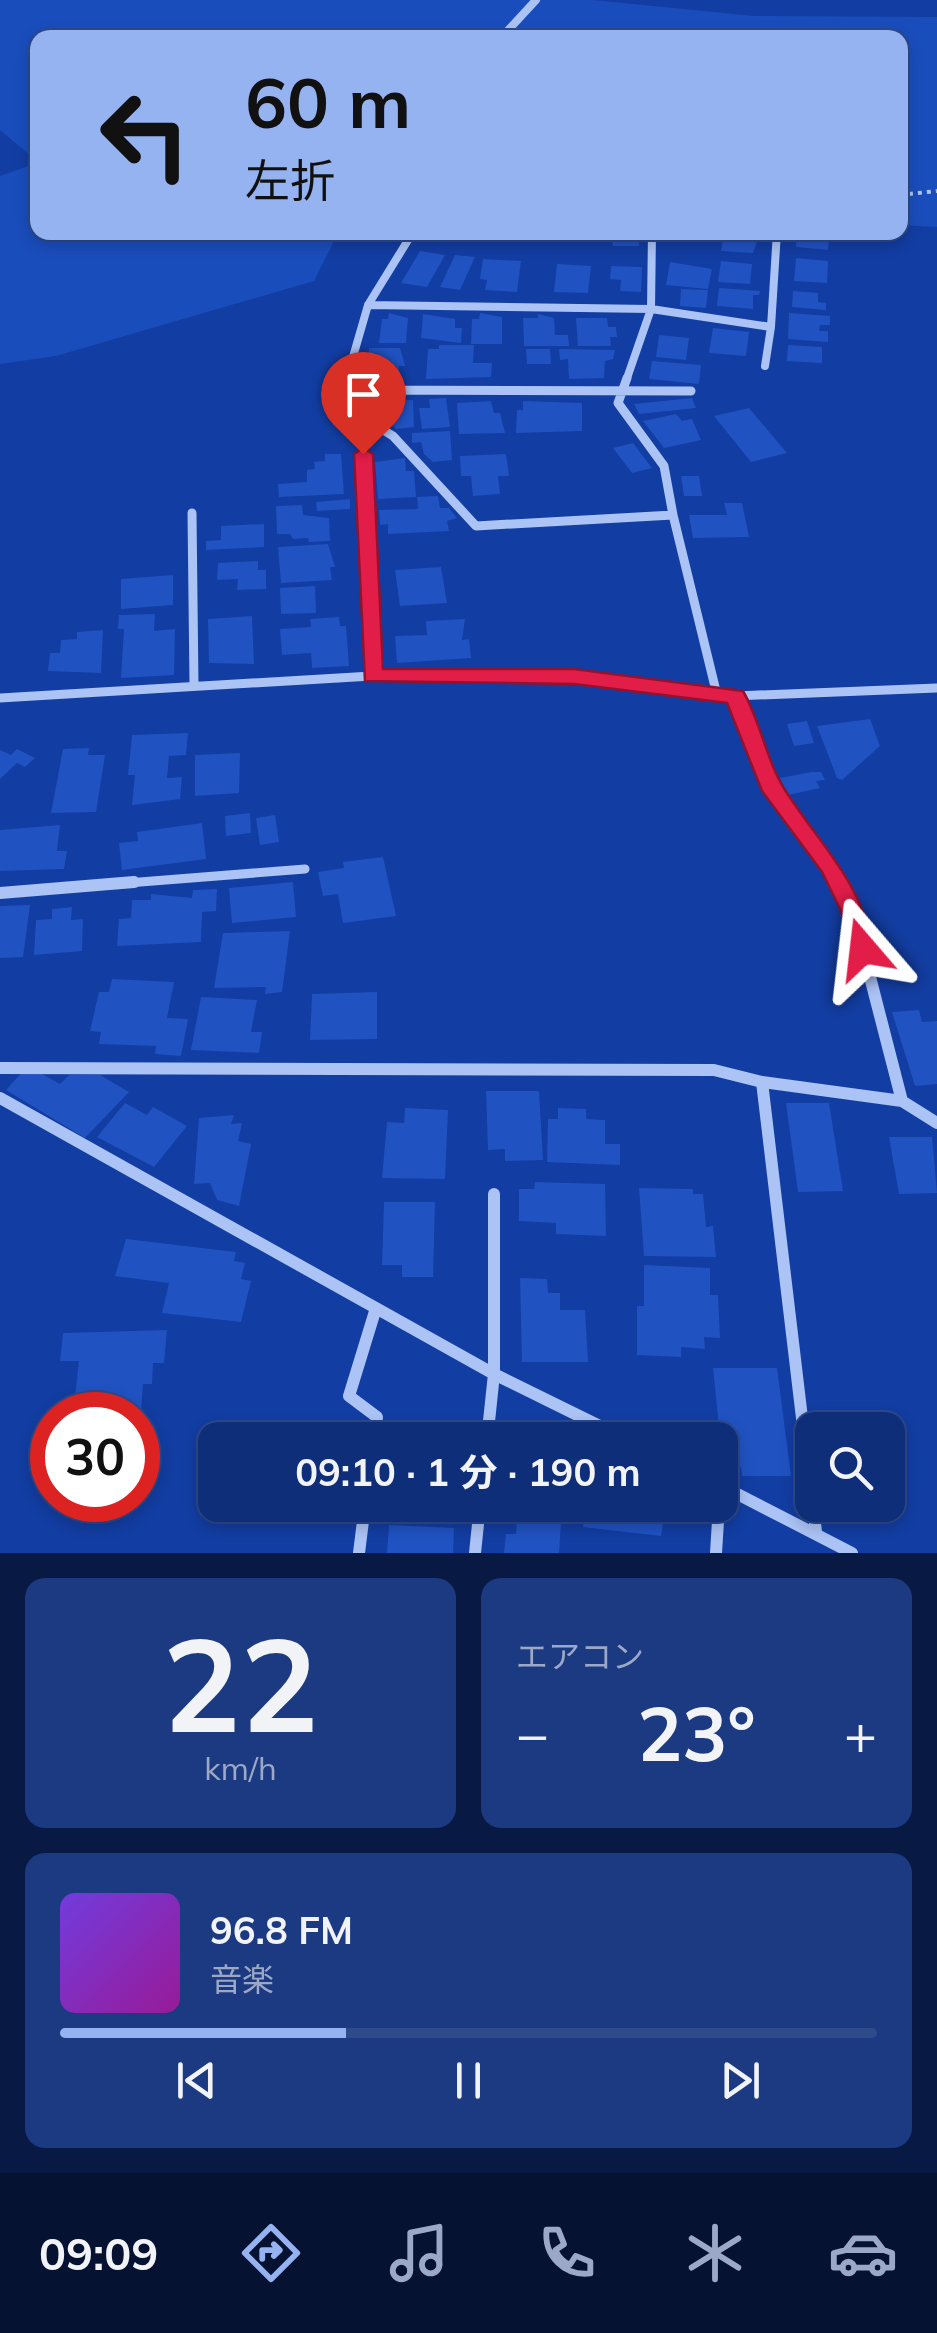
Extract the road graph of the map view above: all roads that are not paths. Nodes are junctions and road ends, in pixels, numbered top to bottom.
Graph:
1 (536, 0) edge
2 (509, 30) edge
3 (407, 240) edge
4 (652, 240) edge
5 (776, 240) edge
6 (368, 305) junction
7 (651, 309) junction
8 (771, 327) junction
9 (765, 366) dead end
10 (346, 390) junction
11 (691, 390) dead end
12 (620, 392) junction
13 (362, 417) junction
14 (192, 513) dead end
15 (673, 515) junction
16 (372, 676) junction
17 (194, 686) junction
18 (937, 688) edge
19 (717, 695) junction
20 (736, 696) junction
21 (0, 698) edge
22 (305, 869) dead end
23 (0, 894) edge
24 (0, 1068) edge
25 (762, 1082) junction
26 (0, 1098) edge
27 (902, 1101) junction
28 (937, 1122) edge
29 (494, 1194) dead end
30 (376, 1308) junction
31 (494, 1374) junction
32 (802, 1412) edge
33 (376, 1422) edge
34 (489, 1422) edge
35 (591, 1422) edge
36 (738, 1494) edge
37 (363, 1522) edge
38 (478, 1522) edge
39 (717, 1522) edge
40 (815, 1522) edge
41 (816, 1532) junction
42 (359, 1553) edge
43 (475, 1553) edge
44 (716, 1553) edge
45 (852, 1553) edge

1 - 2 street
3 - 6 street
4 - 7 street
5 - 8 street
6 - 7 street
6 - 10 street
7 - 8 street
7 - 12 street
8 - 9 street
10 - 12 street
10 - 13 street
11 - 12 street
12 - 15 street
13 - 15 street
13 - 16 street
14 - 17 street
15 - 19 street
16 - 17 street
16 - 19 street
17 - 21 street
18 - 20 street
19 - 20 street
20 - 27 street
22 - 23 street
24 - 25 street
25 - 27 street
25 - 32 street
26 - 30 street
27 - 28 street
29 - 31 street
30 - 31 street
30 - 33 street
31 - 34 street
31 - 35 street
36 - 41 street
37 - 42 street
38 - 43 street
39 - 44 street
40 - 41 street
41 - 45 street

